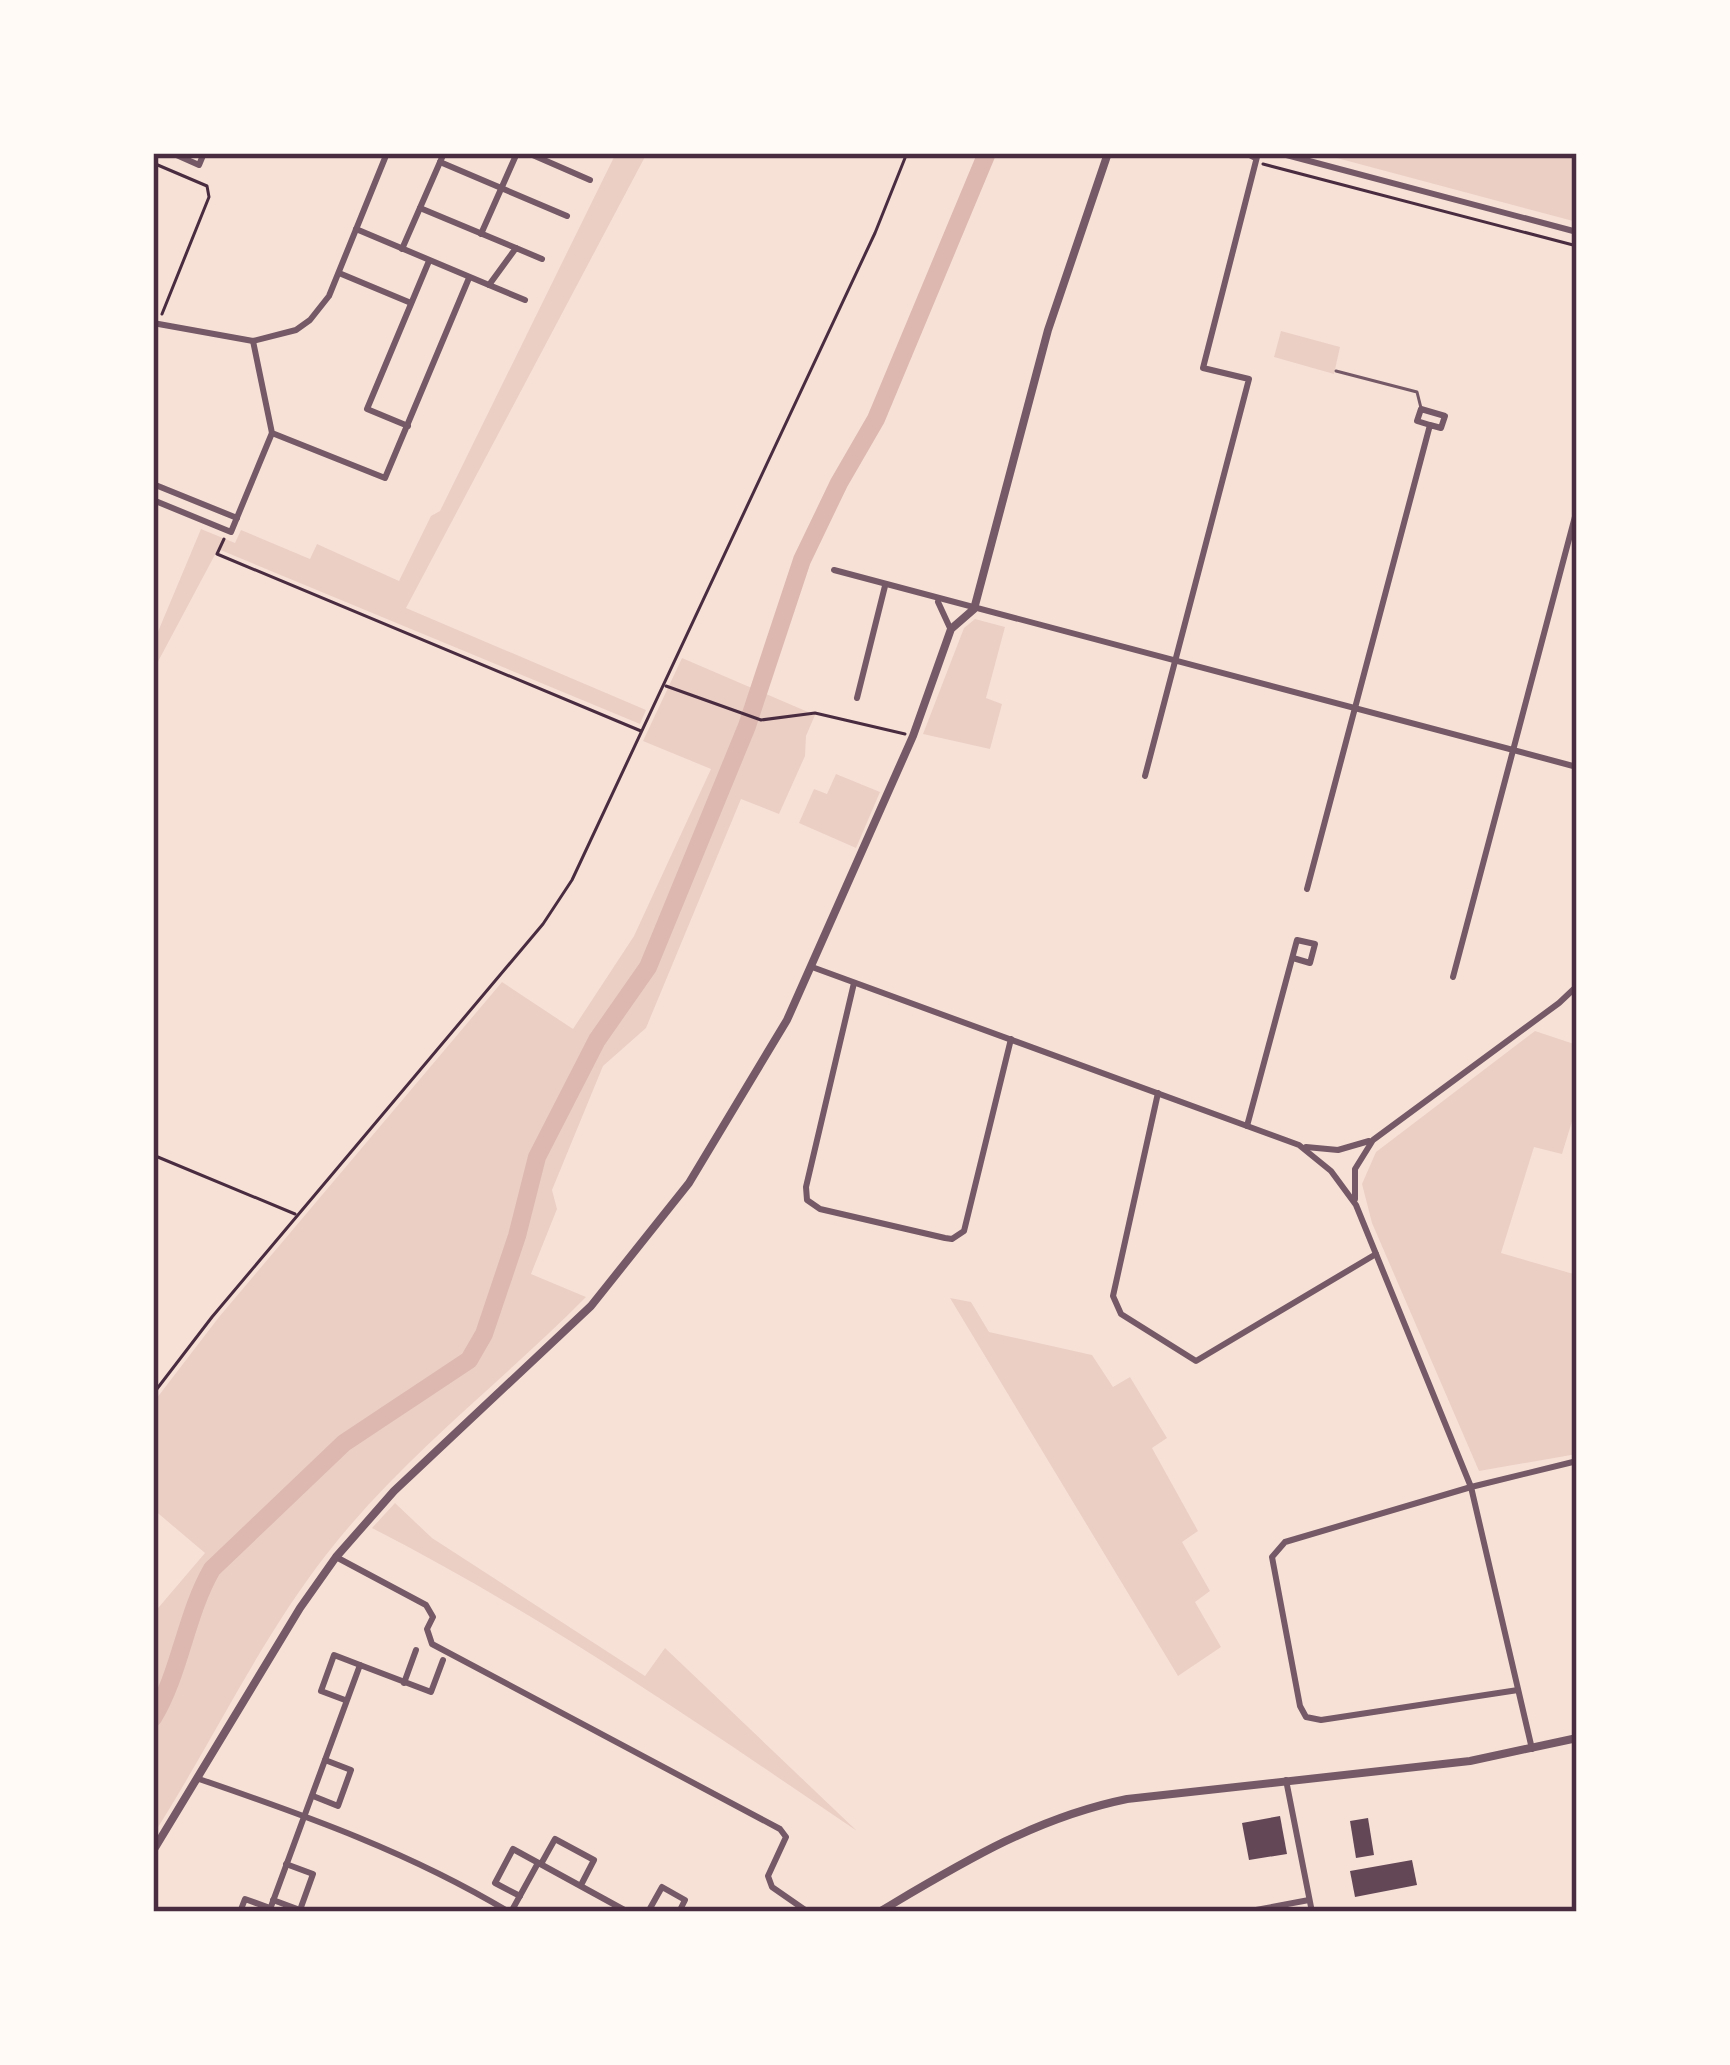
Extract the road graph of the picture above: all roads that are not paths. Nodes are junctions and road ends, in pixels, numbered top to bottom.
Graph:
1 (172, 153) edge
2 (204, 153) edge
3 (387, 153) edge
4 (517, 153) edge
5 (528, 153) edge
6 (1108, 153) edge
7 (1242, 153) edge
8 (1279, 153) edge
9 (442, 157) edge
10 (1257, 157) edge
11 (590, 180) dead end
12 (501, 187) junction
13 (420, 208) junction
14 (567, 216) dead end
15 (356, 229) junction
16 (1577, 232) edge
17 (481, 234) junction
18 (515, 248) junction
19 (402, 249) junction
20 (542, 259) dead end
21 (429, 260) junction
22 (339, 273) junction
23 (469, 278) junction
24 (489, 285) junction
25 (525, 300) dead end
26 (411, 303) junction
27 (155, 323) edge
28 (254, 340) junction
29 (1336, 371) dead end
30 (1421, 409) junction
31 (1430, 424) junction
32 (408, 426) junction
33 (272, 433) junction
34 (153, 484) edge
35 (153, 500) edge
36 (1577, 509) edge
37 (237, 518) junction
38 (834, 570) dead end
39 (885, 586) junction
40 (936, 600) junction
41 (974, 609) junction
42 (951, 629) junction
43 (1175, 662) junction
44 (857, 698) dead end
45 (1355, 708) junction
46 (1513, 751) junction
47 (1577, 767) edge
48 (1145, 776) dead end
49 (1306, 890) dead end
50 (1292, 958) dead end
51 (812, 967) junction
52 (1453, 977) dead end
53 (854, 983) junction
54 (1577, 986) edge
55 (1011, 1039) junction
56 (1158, 1093) junction
57 (1247, 1126) junction
58 (1372, 1140) junction
59 (1299, 1145) junction
60 (1356, 1205) junction
61 (1376, 1254) junction
62 (1577, 1461) edge
63 (1471, 1487) junction
64 (336, 1557) junction
65 (416, 1650) dead end
66 (442, 1660) dead end
67 (360, 1665) junction
68 (404, 1683) junction
69 (1518, 1690) junction
70 (347, 1701) junction
71 (1577, 1738) edge
72 (1532, 1749) junction
73 (325, 1760) junction
74 (199, 1779) junction
75 (1286, 1780) junction
76 (312, 1796) junction
77 (305, 1815) junction
78 (153, 1851) edge
79 (539, 1863) junction
80 (286, 1864) junction
81 (580, 1886) junction
82 (520, 1896) junction
83 (1310, 1900) junction
84 (271, 1907) edge
85 (240, 1912) edge
86 (510, 1912) edge
87 (628, 1912) edge
88 (648, 1912) edge
89 (679, 1912) edge
90 (808, 1912) edge
91 (879, 1912) edge
92 (1245, 1912) edge
93 (1312, 1912) edge

1 - 2 street
3 - 15 street
4 - 12 street
5 - 11 street
6 - 41 street
7 - 10 lane
8 - 16 street
9 - 12 street
9 - 13 street
10 - 43 street
12 - 14 street
12 - 17 street
13 - 17 street
13 - 19 street
15 - 19 street
15 - 22 street
17 - 18 street
18 - 20 street
18 - 24 street
19 - 21 street
21 - 23 street
21 - 26 street
22 - 26 street
22 - 28 street
23 - 24 street
23 - 32 street
24 - 25 street
26 - 32 street
27 - 28 street
28 - 33 street
29 - 30 lane
30 - 31 street
30 - 31 street
31 - 45 street
32 - 33 street
33 - 37 street
34 - 37 street
35 - 37 street
36 - 46 street
38 - 39 street
39 - 40 street
39 - 44 street
40 - 41 street
40 - 42 street
41 - 42 street
41 - 43 street
42 - 51 street
43 - 45 street
43 - 48 street
45 - 46 street
45 - 49 street
46 - 47 street
46 - 52 street
50 - 57 street
51 - 53 street
51 - 64 street
53 - 55 street
53 - 55 street
54 - 58 street
55 - 56 street
56 - 57 street
56 - 61 street
57 - 59 street
58 - 59 street
58 - 60 street
59 - 60 street
60 - 61 street
61 - 63 street
62 - 63 street
63 - 69 street
63 - 69 street
64 - 74 street
64 - 90 street
65 - 68 street
66 - 68 street
67 - 68 street
67 - 70 street
67 - 70 street
69 - 72 street
70 - 73 street
71 - 72 street
72 - 75 street
73 - 76 street
73 - 76 street
74 - 77 street
74 - 78 street
75 - 83 street
75 - 91 street
76 - 77 street
77 - 80 street
77 - 86 street
79 - 81 street
79 - 81 street
79 - 82 street
79 - 82 street
80 - 84 street
80 - 84 street
81 - 87 street
82 - 86 street
83 - 92 street
83 - 93 street
84 - 85 street
88 - 89 street

